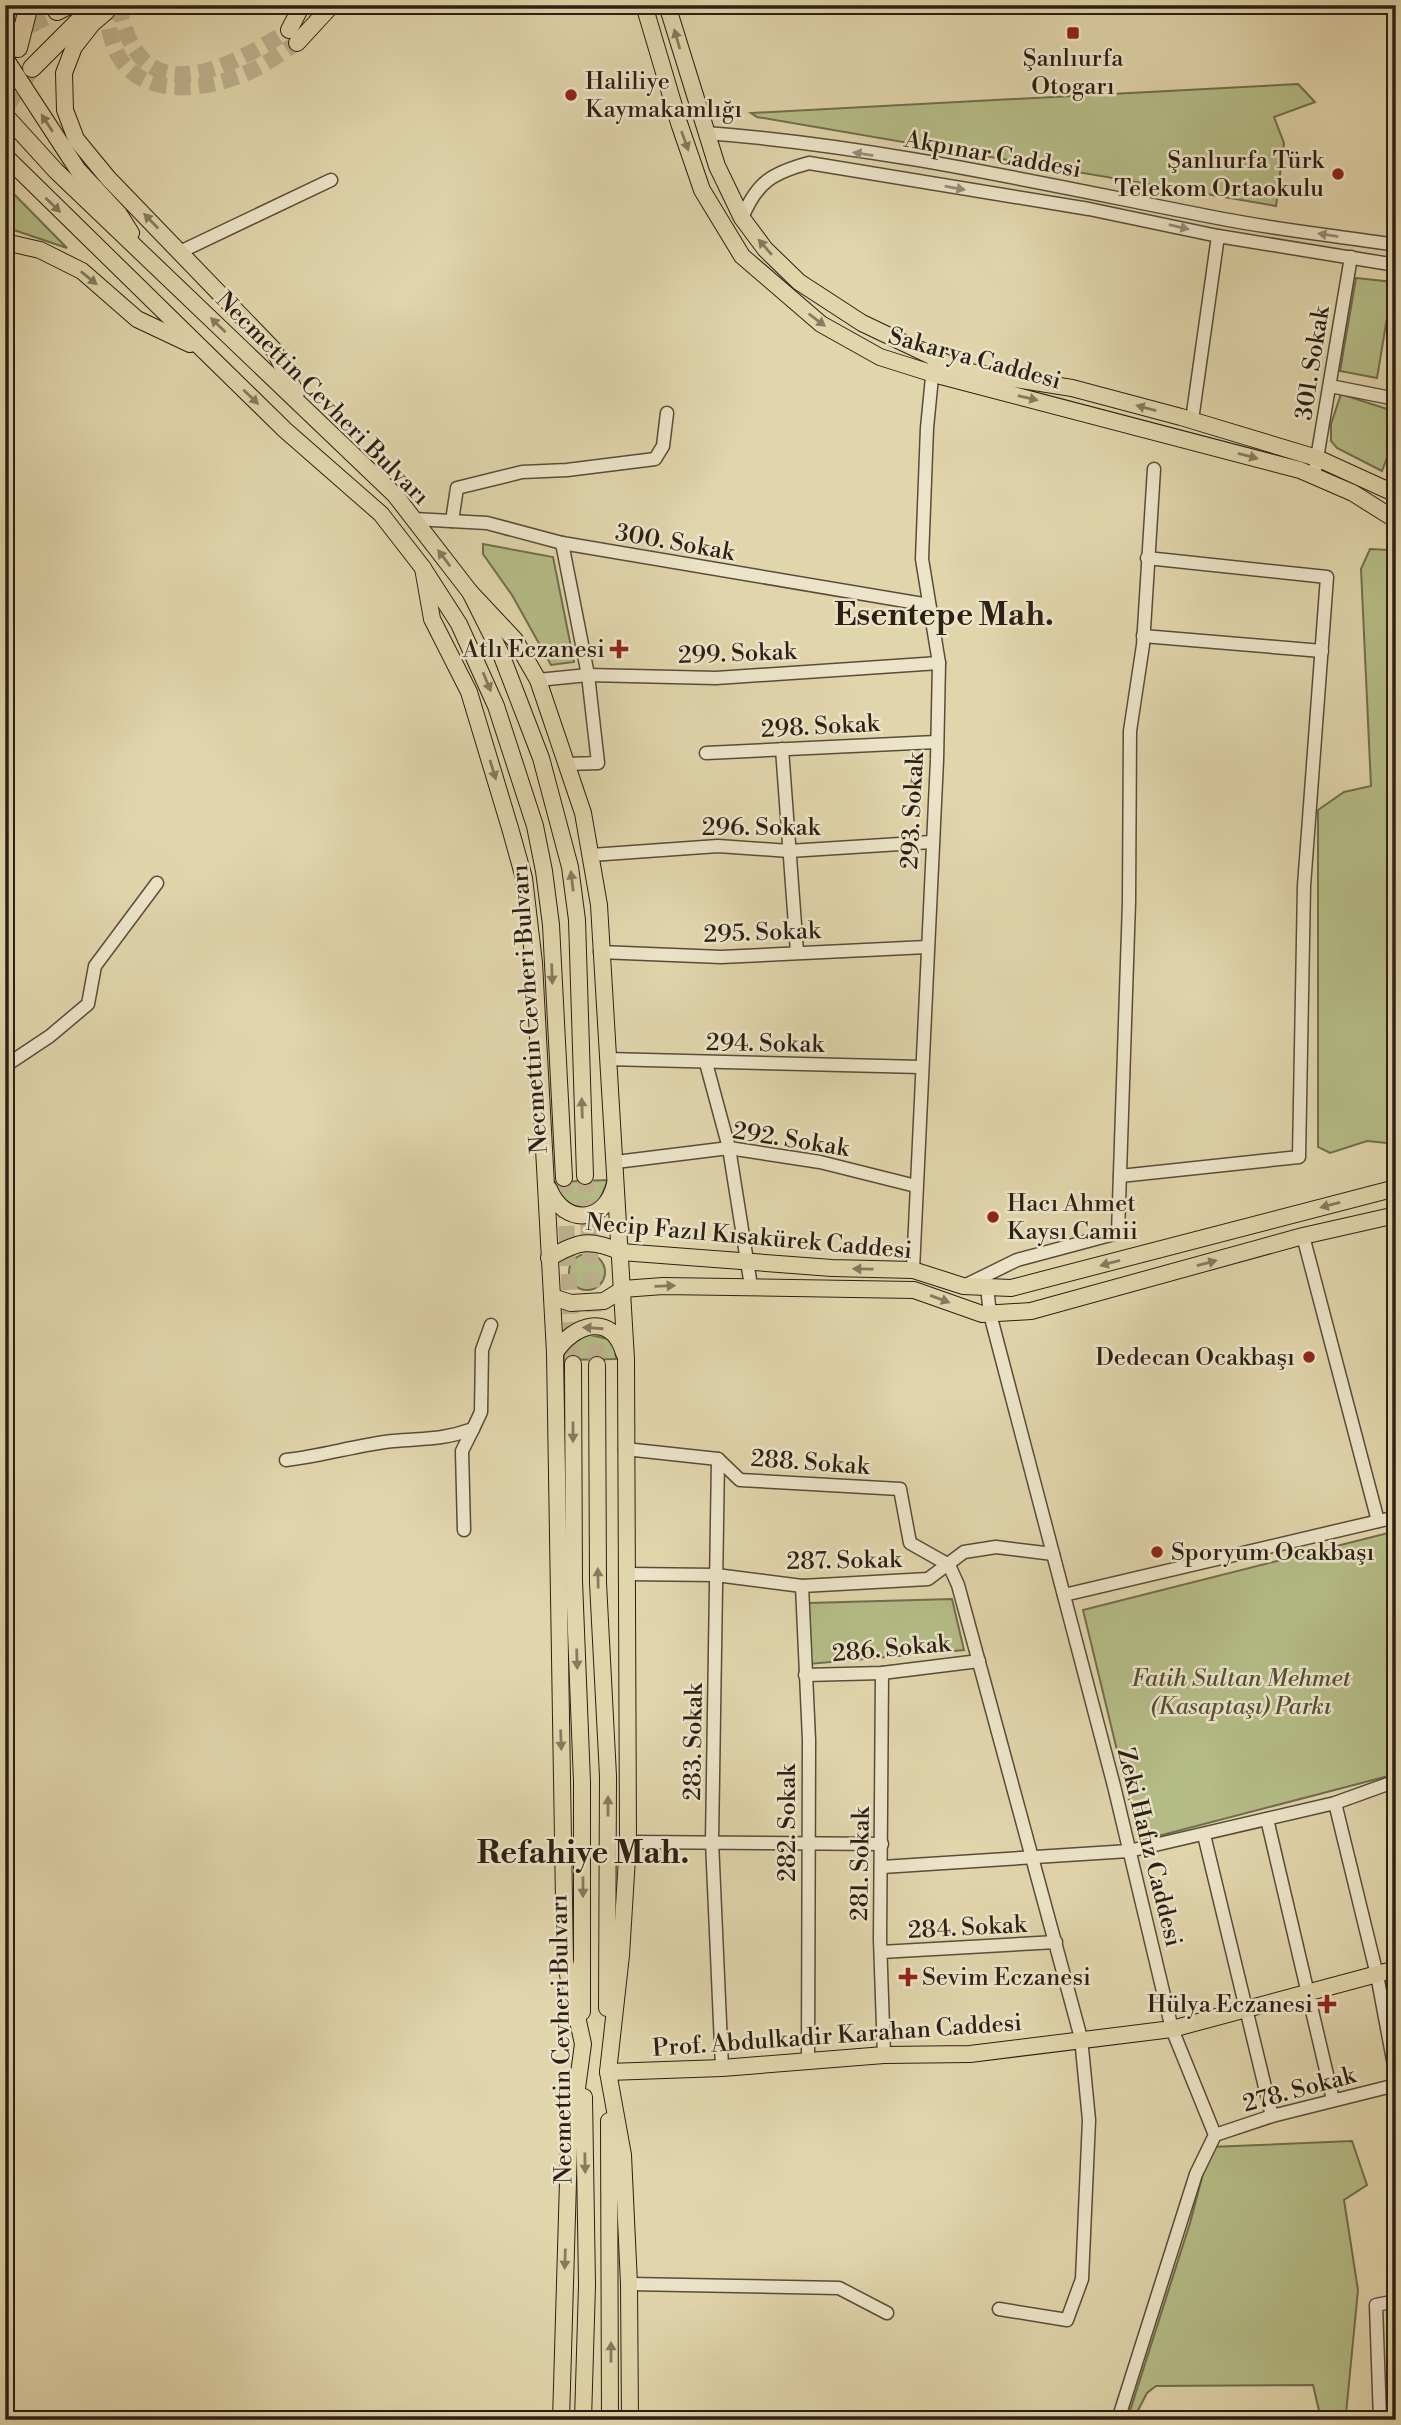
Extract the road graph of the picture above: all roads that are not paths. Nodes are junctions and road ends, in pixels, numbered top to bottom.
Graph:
1 (29, 5) edge
2 (112, 5) edge
3 (302, 5) edge
4 (332, 5) edge
5 (644, 5) edge
6 (667, 5) edge
7 (11, 53) edge
8 (32, 68) tunnel mouth
9 (5, 115) edge
10 (706, 134) junction
11 (5, 156) edge
12 (331, 180) dead end
13 (742, 218) junction
14 (1218, 236) junction
15 (5, 242) edge
16 (1396, 245) edge
17 (184, 255) junction
18 (146, 256) junction
19 (1350, 257) junction
20 (1396, 265) edge
21 (202, 350) junction
22 (937, 356) junction
23 (932, 373) junction
24 (1330, 386) junction
25 (1396, 399) edge
26 (302, 405) junction
27 (667, 413) dead end
28 (1192, 420) junction
29 (1317, 458) junction
30 (1154, 469) dead end
31 (1314, 476) junction
32 (1396, 494) edge
33 (414, 519) junction
34 (1396, 520) edge
35 (452, 521) junction
36 (562, 543) junction
37 (1147, 558) junction
38 (423, 568) junction
39 (470, 592) junction
40 (929, 605) junction
41 (1143, 636) junction
42 (1322, 651) junction
43 (939, 663) junction
44 (588, 675) junction
45 (538, 680) junction
46 (936, 742) junction
47 (782, 749) junction
48 (706, 753) dead end
49 (567, 764) junction
50 (932, 842) junction
51 (789, 850) junction
52 (591, 855) junction
53 (157, 883) dead end
54 (927, 947) junction
55 (600, 952) junction
56 (797, 952) junction
57 (607, 1059) junction
58 (706, 1063) junction
59 (5, 1066) edge
60 (921, 1068) junction
61 (729, 1148) junction
62 (616, 1162) junction
63 (585, 1176) tunnel mouth
64 (1121, 1176) junction
65 (564, 1178) tunnel mouth
66 (617, 1179) junction
67 (545, 1181) junction
68 (916, 1186) junction
69 (1396, 1188) edge
70 (1396, 1215) edge
71 (1303, 1236) junction
72 (621, 1252) junction
73 (549, 1258) junction
74 (747, 1261) junction
75 (912, 1270) junction
76 (751, 1286) junction
77 (963, 1286) junction
78 (987, 1287) junction
79 (623, 1289) junction
80 (552, 1297) junction
81 (990, 1314) junction
82 (491, 1325) dead end
83 (555, 1353) junction
84 (626, 1359) junction
85 (573, 1363) tunnel mouth
86 (597, 1365) tunnel mouth
87 (473, 1429) junction
88 (625, 1449) junction
89 (718, 1459) junction
90 (286, 1460) dead end
91 (1396, 1517) edge
92 (1378, 1521) junction
93 (464, 1530) dead end
94 (1053, 1554) junction
95 (949, 1565) junction
96 (627, 1574) junction
97 (716, 1575) junction
98 (802, 1586) junction
99 (1064, 1595) junction
100 (979, 1661) junction
101 (883, 1673) junction
102 (805, 1675) junction
103 (1396, 1781) edge
104 (1335, 1803) junction
105 (1267, 1819) junction
106 (1204, 1835) junction
107 (712, 1841) junction
108 (628, 1842) junction
109 (882, 1844) junction
110 (807, 1845) junction
111 (1129, 1851) junction
112 (1035, 1859) junction
113 (882, 1867) junction
114 (1056, 1942) junction
115 (881, 1952) junction
116 (1396, 1969) edge
117 (1377, 1975) junction
118 (1309, 1991) junction
119 (1247, 2008) junction
120 (1172, 2029) junction
121 (1081, 2038) junction
122 (583, 2044) junction
123 (884, 2056) junction
124 (808, 2061) junction
125 (722, 2068) junction
126 (608, 2071) junction
127 (1396, 2076) edge
128 (1396, 2085) edge
129 (1333, 2100) junction
130 (1272, 2116) junction
131 (1215, 2136) junction
132 (629, 2284) junction
133 (1396, 2301) edge
134 (999, 2309) dead end
135 (887, 2313) dead end
136 (561, 2420) edge
137 (583, 2420) edge
138 (610, 2420) edge
139 (629, 2420) edge
140 (1118, 2420) edge
141 (1380, 2420) edge

1 - 7 highway
2 - 8 highway
17 -> 2 main road
3 - 4 main road
5 -> 23 main road, Sakarya Caddesi
10 -> 6 main road, Sakarya Caddesi
18 -> 7 main road
9 - 18 main road, Necmettin Cevheri Bulvarı
10 - 13 main road, Sakarya Caddesi
16 -> 10 street, Akpınar Caddesi
11 -> 21 main road, Necmettin Cevheri Bulvarı
12 - 17 street
13 -> 14 street, Akpınar Caddesi
22 -> 13 main road, Sakarya Caddesi
14 - 19 street, Akpınar Caddesi
14 - 28 street
15 -> 21 main road
17 - 26 main road
26 -> 18 main road, Necmettin Cevheri Bulvarı
19 - 20 street, Akpınar Caddesi
19 - 24 street, 301. Sokak
21 -> 38 main road, Necmettin Cevheri Bulvarı
22 - 23 street, 293. Sokak
28 -> 22 main road, Sakarya Caddesi
23 -> 31 main road, Sakarya Caddesi
23 - 40 street, 293. Sokak
24 - 25 street
24 - 29 street, 301. Sokak
26 - 33 main road, Necmettin Cevheri Bulvarı
27 - 35 street
28 - 29 main road, Sakarya Caddesi
29 - 31 street, 301. Sokak
29 - 32 main road, Sakarya Caddesi
30 - 37 street
31 - 34 main road, Sakarya Caddesi
33 - 35 street, 300. Sokak
39 -> 33 main road, Necmettin Cevheri Bulvarı
35 - 36 street, 300. Sokak
36 - 40 street, 300. Sokak
36 - 44 street
37 - 41 street
37 - 42 street
38 -> 65 main road, Necmettin Cevheri Bulvarı
38 -> 67 main road
39 - 45 main road
63 -> 39 main road, Necmettin Cevheri Bulvarı
40 - 43 street, 293. Sokak
41 - 42 street
41 - 64 street
42 - 64 street
43 - 44 street, 299. Sokak
43 - 46 street, 293. Sokak
44 - 45 street, 299. Sokak
44 - 49 street
45 - 49 main road
46 - 47 street, 298. Sokak
46 - 50 street, 293. Sokak
47 - 48 street, 298. Sokak
47 - 51 street
49 - 52 main road
50 - 51 street, 296. Sokak
50 - 54 street, 293. Sokak
51 - 52 street, 296. Sokak
51 - 56 street
52 - 55 main road
53 - 59 street
54 - 56 street, 295. Sokak
54 - 60 street, 293. Sokak
55 - 56 street, 295. Sokak
55 - 57 main road
57 - 58 street, 294. Sokak
57 - 62 main road
58 - 60 street, 294. Sokak
58 - 61 street
60 - 68 street, 293. Sokak
61 - 62 street, 292. Sokak
61 - 68 street, 292. Sokak
61 - 74 street
62 - 66 main road
64 - 77 street
66 - 67 main road
66 - 72 main road
67 - 73 main road
68 - 75 street, 293. Sokak
69 -> 78 main road, Necip Fazıl Kısakürek Caddesi
70 - 71 main road, Necip Fazıl Kısakürek Caddesi
81 -> 71 main road, Necip Fazıl Kısakürek Caddesi
71 - 92 street
72 - 73 main road, Necip Fazıl Kısakürek Caddesi
72 - 74 main road, Necip Fazıl Kısakürek Caddesi
72 - 79 main road
73 - 80 main road
75 -> 74 main road, Necip Fazıl Kısakürek Caddesi
74 - 76 street
75 - 77 main road, Necip Fazıl Kısakürek Caddesi
79 -> 76 main road, Necip Fazıl Kısakürek Caddesi
76 -> 81 main road, Necip Fazıl Kısakürek Caddesi
77 - 78 main road, Necip Fazıl Kısakürek Caddesi
78 - 81 street, Zeki Hafız Caddesi
79 - 80 main road, Necip Fazıl Kısakürek Caddesi
79 - 84 main road
80 - 83 main road
81 - 94 street, Zeki Hafız Caddesi
82 - 87 street
84 -> 83 main road
83 -> 122 main road
84 - 88 main road
85 -> 122 main road, Necmettin Cevheri Bulvarı
126 -> 86 main road, Necmettin Cevheri Bulvarı
87 - 90 street
87 - 93 street
88 - 89 street, 288. Sokak
88 - 96 main road
89 - 95 street, 288. Sokak
89 - 97 street, 283. Sokak
91 - 92 street
92 - 99 street
94 - 95 street, 287. Sokak
94 - 99 street, Zeki Hafız Caddesi
95 - 98 street, 287. Sokak
95 - 100 street
96 - 97 street, 287. Sokak
96 - 108 main road
97 - 98 street, 287. Sokak
97 - 107 street, 283. Sokak
98 - 102 street, 282. Sokak
99 - 111 street, Zeki Hafız Caddesi
100 - 101 street, 286. Sokak
100 - 112 street
101 - 102 street, 286. Sokak
101 - 109 street, 281. Sokak
102 - 110 street, 282. Sokak
103 - 104 street
104 - 105 street
104 - 117 street
105 - 106 street
105 - 118 street
106 - 111 street
106 - 119 street
107 - 108 street
107 - 110 street
107 - 125 street, 283. Sokak
108 - 126 main road
109 - 110 street
109 - 113 street, 281. Sokak
110 - 124 street, 282. Sokak
111 - 112 street
111 - 120 street, Zeki Hafız Caddesi
112 - 113 street
112 - 114 street
113 - 115 street, 281. Sokak
114 - 115 street, 284. Sokak
114 - 121 street
115 - 123 street, 281. Sokak
116 - 117 main road, Prof. Abdulkadir Karahan Caddesi
117 - 118 main road, Prof. Abdulkadir Karahan Caddesi
117 - 127 street
118 - 119 main road, Prof. Abdulkadir Karahan Caddesi
118 - 129 street
119 - 120 main road, Prof. Abdulkadir Karahan Caddesi
119 - 130 street
120 - 121 main road, Prof. Abdulkadir Karahan Caddesi
120 - 131 street, Zeki Hafız Caddesi
121 - 123 main road, Prof. Abdulkadir Karahan Caddesi
121 - 134 street
122 -> 136 main road
122 -> 137 main road, Necmettin Cevheri Bulvarı
123 - 124 main road, Prof. Abdulkadir Karahan Caddesi
124 - 125 main road, Prof. Abdulkadir Karahan Caddesi
125 - 126 main road, Prof. Abdulkadir Karahan Caddesi
126 - 132 main road
138 -> 126 main road, Necmettin Cevheri Bulvarı
128 - 129 street, 278. Sokak
129 - 130 street, 278. Sokak
130 - 131 street, 278. Sokak
131 - 140 street
132 - 135 street
132 - 139 main road
133 - 141 street

